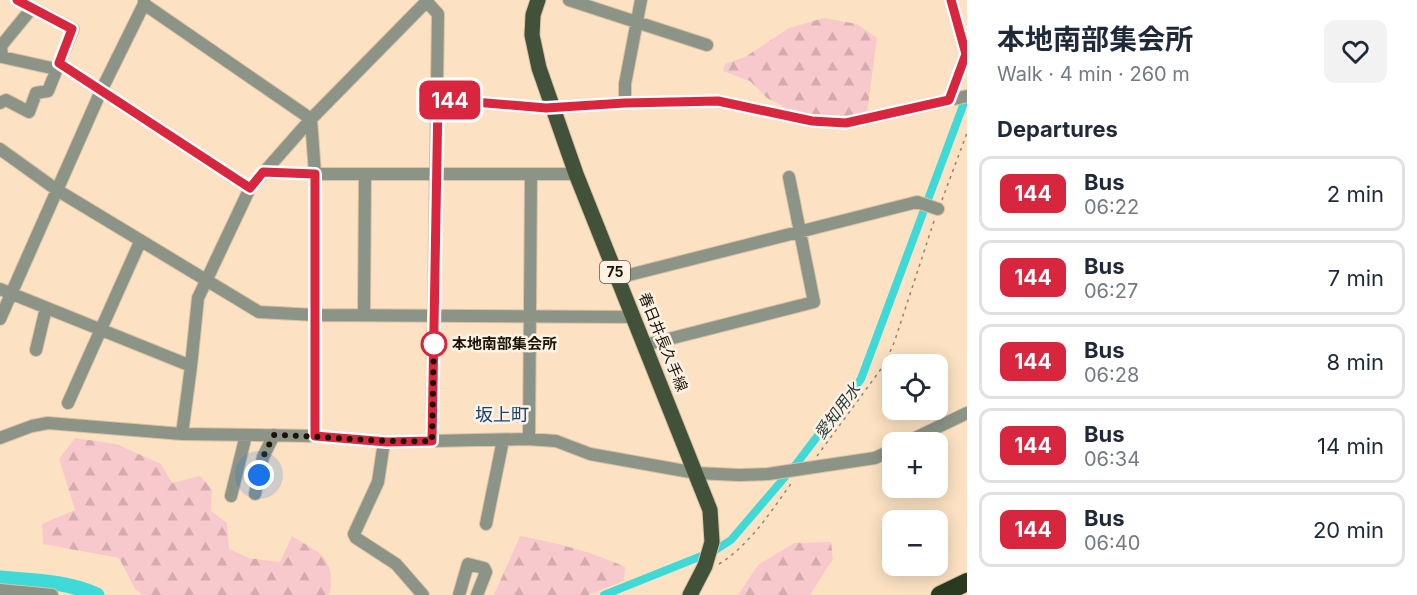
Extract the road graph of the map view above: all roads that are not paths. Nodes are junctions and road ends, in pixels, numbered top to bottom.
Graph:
1 (17, 0) edge
2 (538, 0) edge
3 (569, 0) edge
4 (641, 0) edge
5 (951, 0) edge
6 (428, 1) edge
7 (144, 2) edge
8 (32, 8) junction
9 (638, 23) junction
10 (707, 45) dead end
11 (0, 46) edge
12 (58, 66) junction
13 (101, 91) junction
14 (958, 98) edge
15 (438, 99) junction
16 (0, 103) edge
17 (625, 103) junction
18 (552, 106) junction
19 (311, 119) junction
20 (0, 149) edge
21 (263, 172) junction
22 (437, 173) junction
23 (315, 174) junction
24 (365, 174) junction
25 (531, 174) junction
26 (576, 174) junction
27 (789, 177) dead end
28 (250, 188) junction
29 (57, 190) junction
30 (938, 209) road end
31 (801, 232) junction
32 (140, 242) junction
33 (617, 278) junction
34 (205, 281) junction
35 (5, 291) edge
36 (46, 308) junction
37 (315, 315) junction
38 (364, 315) junction
39 (435, 315) junction
40 (531, 316) junction
41 (633, 317) junction
42 (0, 319) edge
43 (100, 330) junction
44 (645, 345) junction
45 (36, 351) dead end
46 (191, 366) junction
47 (68, 403) dead end
48 (967, 413) edge
49 (928, 432) edge
50 (182, 434) junction
51 (246, 435) junction
52 (274, 435) junction
53 (315, 436) junction
54 (0, 438) edge
55 (503, 440) junction
56 (529, 440) junction
57 (432, 441) junction
58 (384, 442) junction
59 (882, 455) edge
60 (696, 473) junction
61 (255, 494) dead end
62 (231, 496) dead end
63 (486, 524) dead end
64 (967, 582) edge
65 (0, 590) edge
66 (45, 595) edge
67 (423, 595) edge
68 (459, 595) edge
69 (477, 595) edge
70 (690, 595) edge
71 (940, 595) edge

1 - 8 street
2 - 18 main road, 春日井長久手線 / 75
3 - 9 street
4 - 9 street
5 - 14 street
6 - 15 street
6 - 19 street
7 - 13 street
7 - 19 street
8 - 11 street
8 - 12 street
9 - 10 street
9 - 17 street
11 - 12 street
12 - 13 street
12 - 16 street
13 - 28 street
13 - 29 street
14 - 17 street
15 - 18 street
15 - 22 street
17 - 18 street
18 - 26 main road, 春日井長久手線 / 75
19 - 21 street
19 - 23 street
20 - 29 street
21 - 23 street
21 - 28 street
22 - 24 street
22 - 25 street
22 - 39 street
23 - 24 street
23 - 37 street
24 - 38 street
25 - 26 street
25 - 40 street
26 - 33 main road, 春日井長久手線 / 75
27 - 31 street
28 - 34 street
29 - 32 street
29 - 35 street
30 - 31 street
31 - 33 street
31 - 44 street
32 - 34 street
32 - 43 street
33 - 41 main road, 春日井長久手線 / 75
34 - 37 street
34 - 46 street
35 - 36 street
35 - 42 street
36 - 43 street
36 - 45 street
37 - 38 street
37 - 53 street
38 - 39 street
39 - 40 street
39 - 57 street
40 - 41 street
40 - 56 street
41 - 44 main road, 春日井長久手線 / 75
43 - 46 street
43 - 47 street
44 - 60 main road, 春日井長久手線 / 75
46 - 50 street
48 - 49 street
50 - 51 street
50 - 54 street
51 - 52 street
51 - 62 street
52 - 53 street
52 - 61 street
53 - 58 street
55 - 56 street
55 - 57 street
55 - 63 street
56 - 60 street
57 - 58 street
58 - 67 street
59 - 60 street
60 - 70 main road, 春日井長久手線 / 75
64 - 71 highway
65 - 66 street
68 - 69 street

